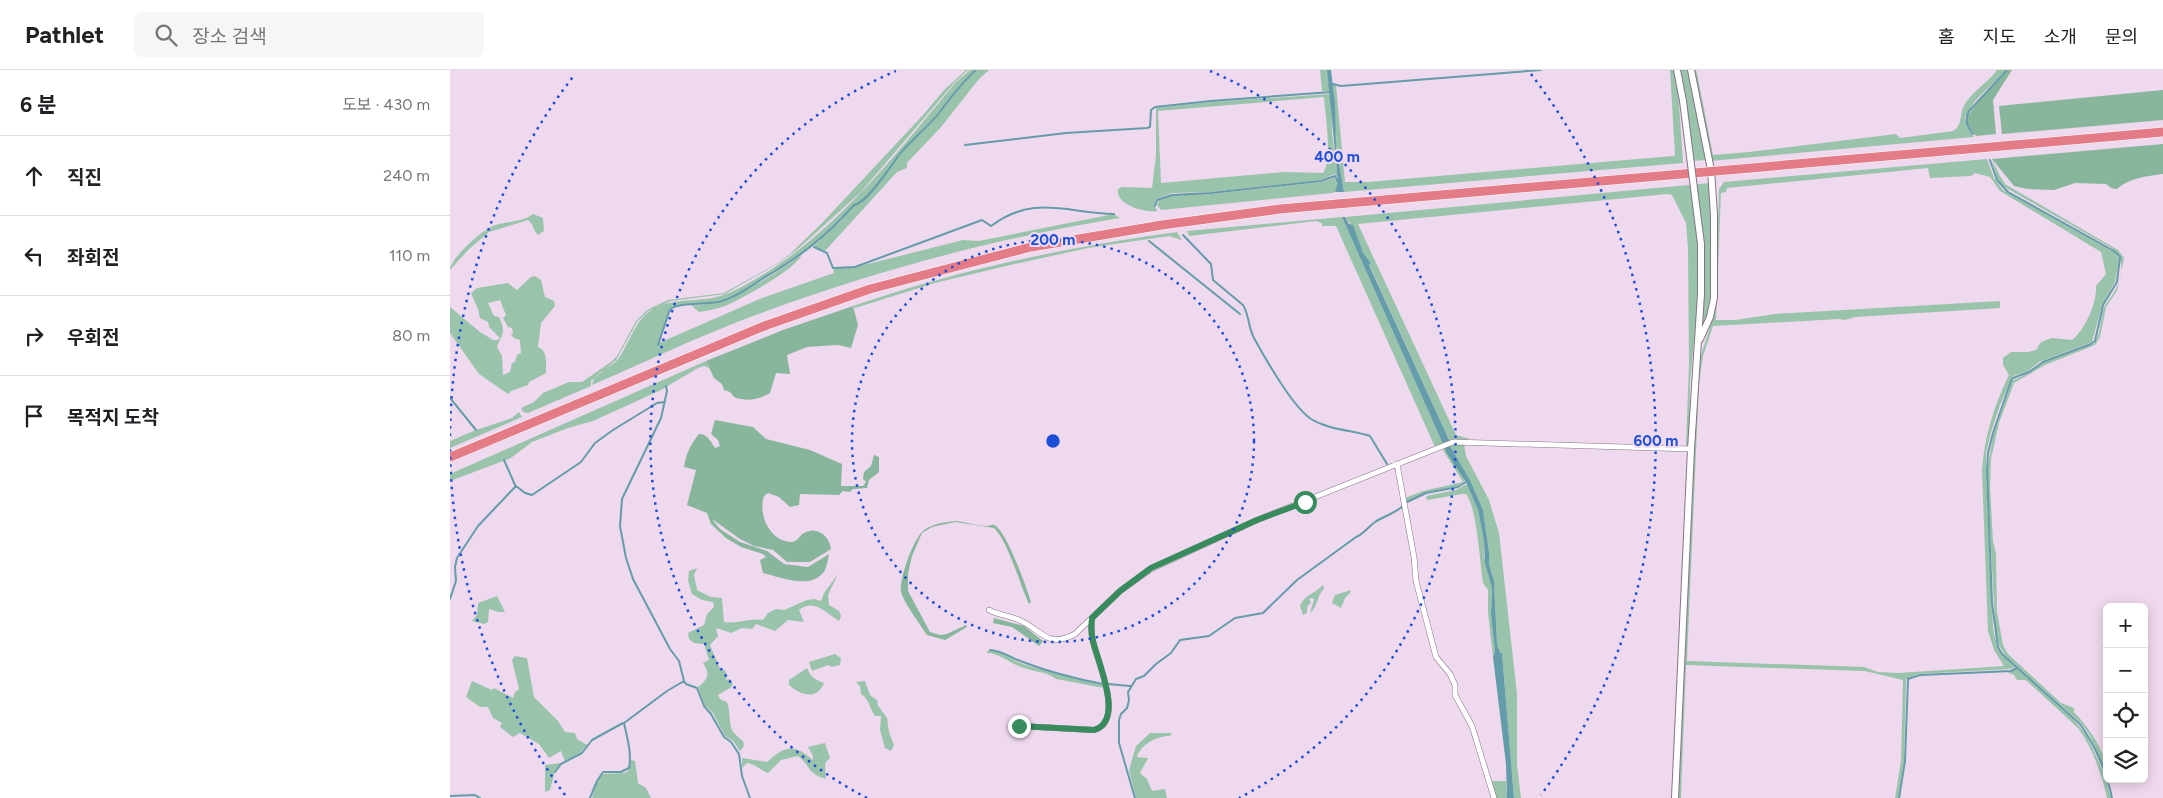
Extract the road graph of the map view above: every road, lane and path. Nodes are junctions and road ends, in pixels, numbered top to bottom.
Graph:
1 (1677, 70) edge
2 (1692, 70) edge
3 (2163, 132) edge
4 (1711, 170) junction
5 (1698, 343) junction
6 (1691, 449) junction
7 (450, 457) edge
8 (1397, 464) junction
9 (989, 610) dead end
10 (1092, 618) junction
11 (1019, 726) dead end
12 (1494, 798) edge
13 (1675, 798) edge

1 - 5 street, bridge
2 - 4 street
3 - 4 highway
4 - 5 street
4 - 7 highway
5 - 6 street
6 - 8 street
6 - 13 street
8 - 10 street
8 - 12 street
9 - 10 street
10 - 11 street

